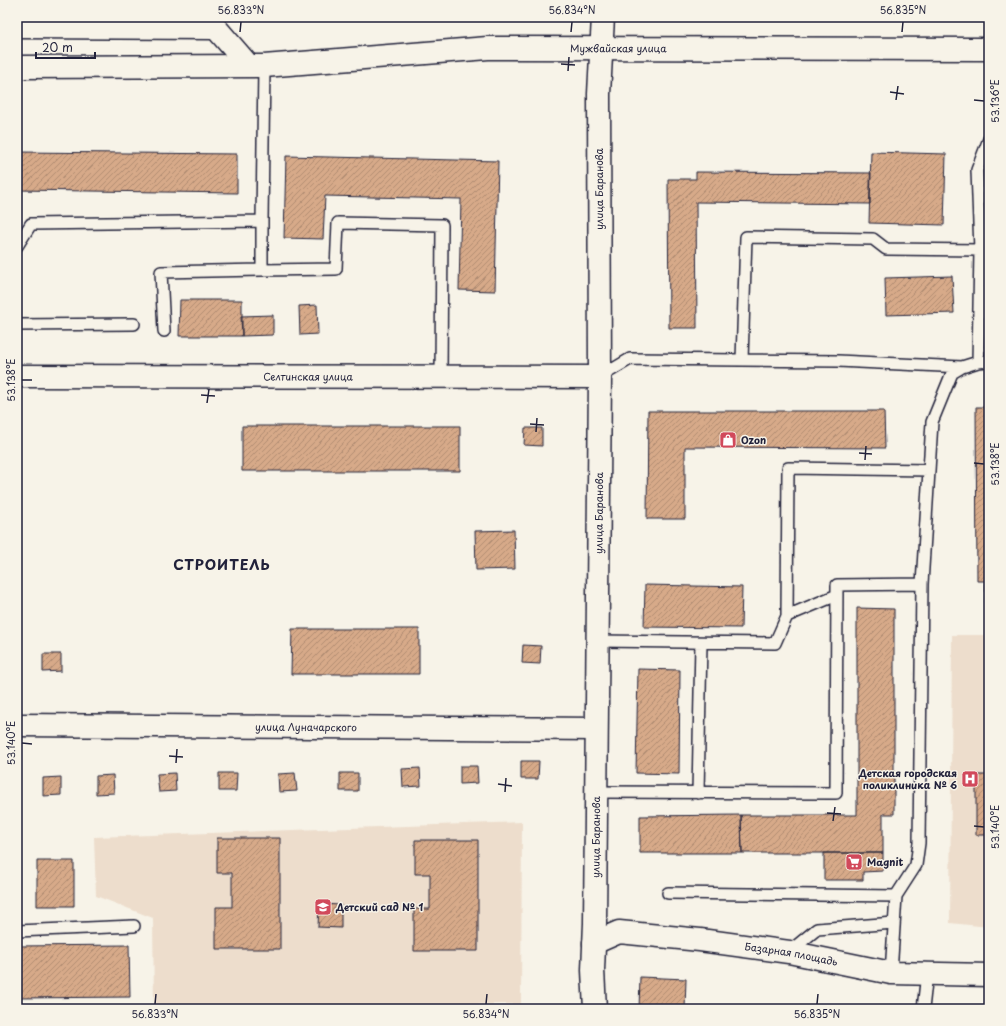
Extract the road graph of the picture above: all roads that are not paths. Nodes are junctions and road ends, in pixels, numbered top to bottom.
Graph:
1 (603, 17) edge
2 (218, 23) edge
3 (17, 27) edge
4 (601, 48) junction
5 (989, 49) edge
6 (256, 65) junction
7 (17, 67) edge
8 (989, 139) edge
9 (262, 221) junction
10 (17, 246) edge
11 (980, 250) junction
12 (262, 270) junction
13 (134, 324) dead end
14 (17, 325) edge
15 (164, 331) dead end
16 (742, 360) junction
17 (983, 361) edge
18 (962, 367) junction
19 (17, 376) edge
20 (441, 377) junction
21 (600, 377) junction
22 (929, 470) junction
23 (922, 584) junction
24 (837, 595) junction
25 (787, 616) junction
26 (597, 641) junction
27 (701, 643) junction
28 (17, 725) edge
29 (596, 728) junction
30 (596, 792) junction
31 (698, 793) junction
32 (668, 893) dead end
33 (896, 896) junction
34 (894, 923) junction
35 (134, 926) dead end
36 (17, 931) edge
37 (594, 943) junction
38 (790, 952) junction
39 (891, 973) junction
40 (927, 973) junction
41 (989, 975) edge
42 (595, 1009) edge
43 (923, 1009) edge

1 - 4 street, улица Баранова
2 - 3 street
2 - 6 street
4 - 5 street, Мужвайская улица
4 - 6 street, Мужвайская улица
4 - 21 street, улица Баранова
6 - 7 street, Мужвайская улица
6 - 9 lane
8 - 11 lane
9 - 10 lane
9 - 12 lane
11 - 16 lane
11 - 17 lane
12 - 15 lane
12 - 20 lane
13 - 14 lane
16 - 18 lane
16 - 21 lane
17 - 18 lane
18 - 22 lane
19 - 20 street, Селтинская улица
20 - 21 street, Селтинская улица
21 - 26 street, улица Баранова
22 - 23 lane
22 - 25 lane
23 - 24 lane
23 - 33 lane
24 - 25 lane
24 - 31 lane
25 - 27 lane
26 - 27 lane
26 - 29 street, улица Баранова
27 - 31 lane
28 - 29 street, улица Луначарского
29 - 30 street, улица Баранова
30 - 31 lane
30 - 37 street, улица Баранова
32 - 33 lane
33 - 34 lane
34 - 38 lane
34 - 39 lane
35 - 36 lane
37 - 38 street, Базарная площадь
37 - 42 street, улица Баранова
38 - 39 street, Базарная площадь
39 - 40 street, Базарная площадь
40 - 41 street, Базарная площадь
40 - 43 lane

